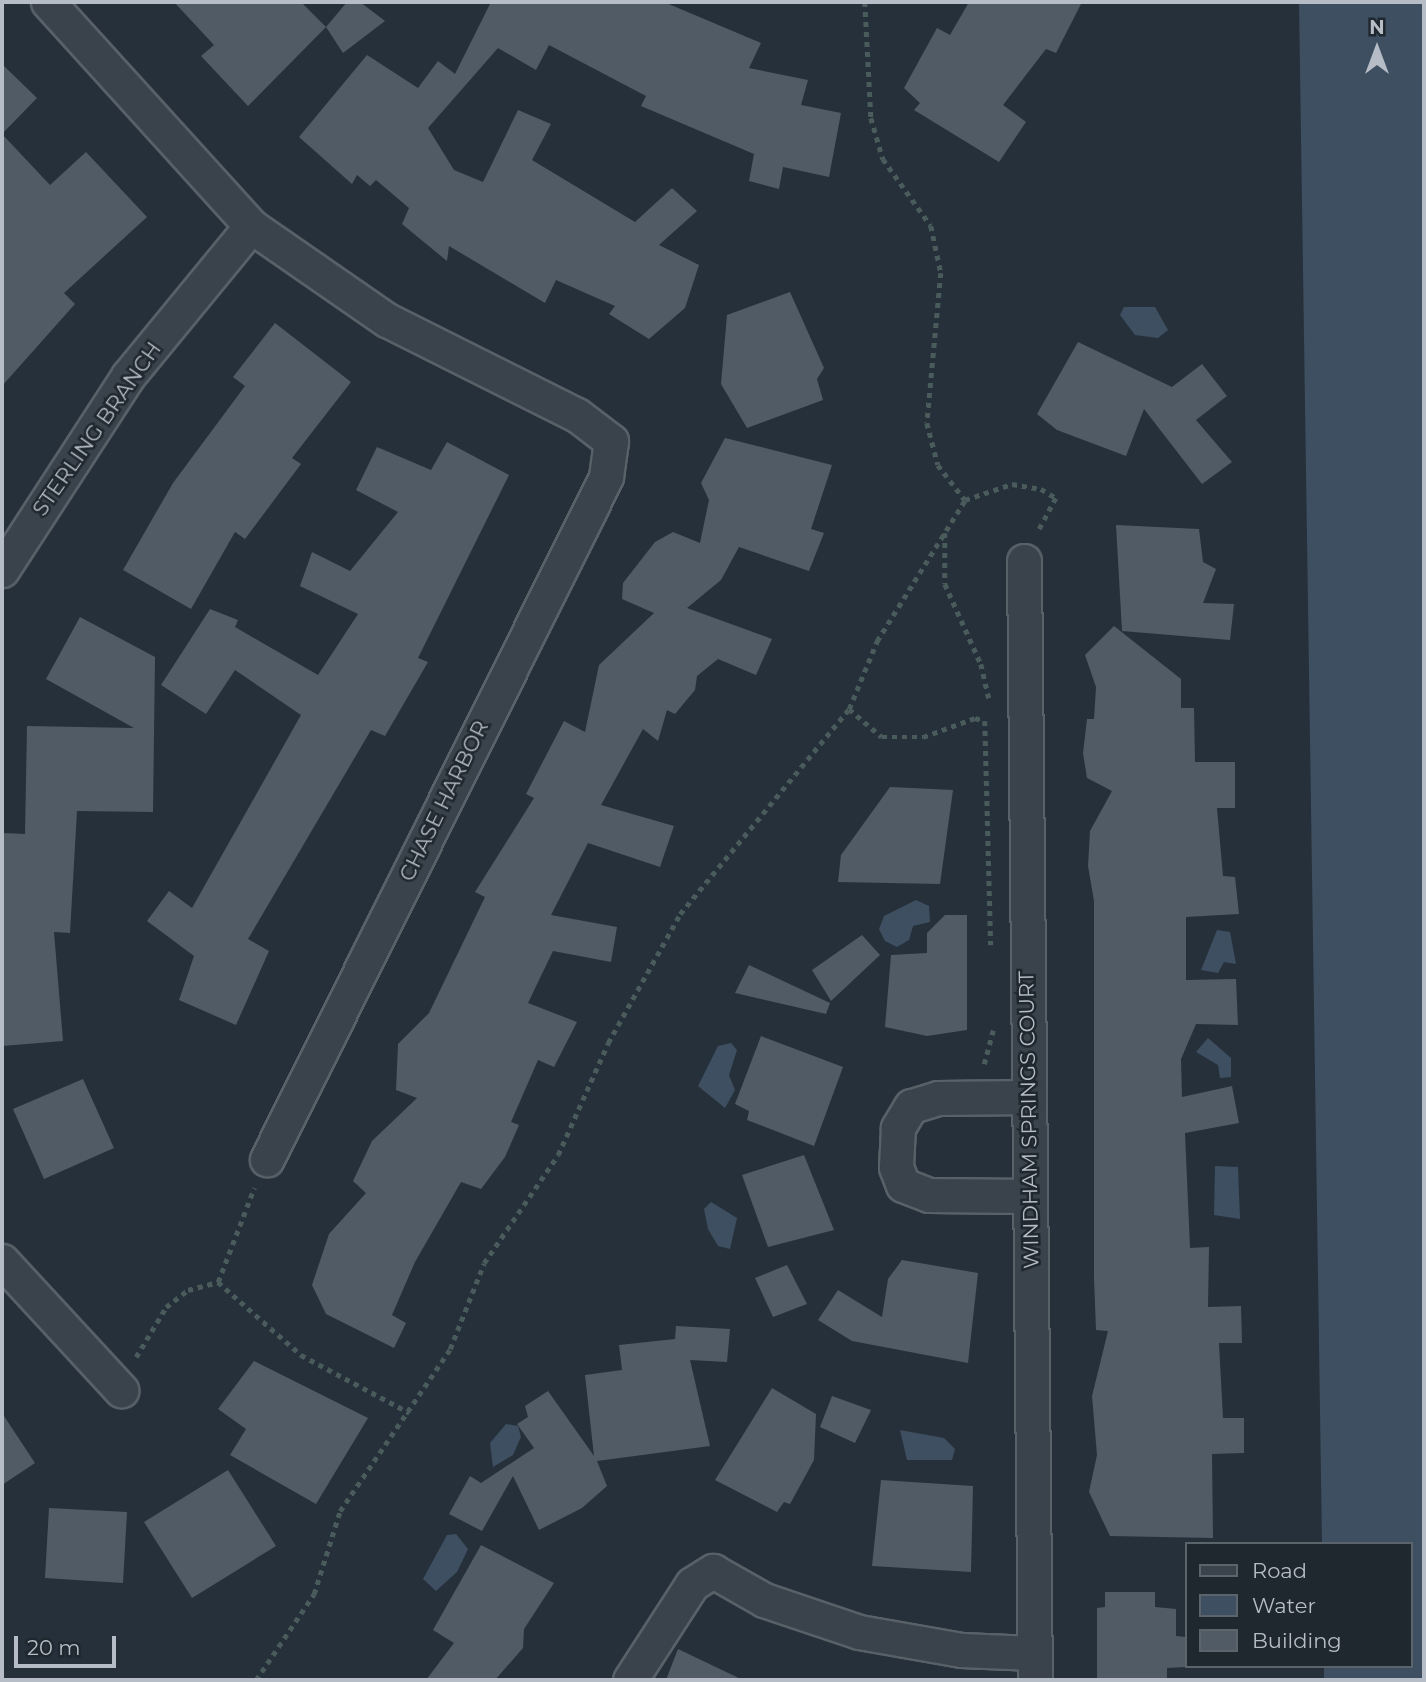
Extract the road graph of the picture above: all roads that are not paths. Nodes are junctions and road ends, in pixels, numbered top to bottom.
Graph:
1 (48, 2) edge
2 (251, 226) junction
3 (1024, 561) road end
4 (2, 569) edge
5 (1014, 1097) junction
6 (267, 1159) road end
7 (1030, 1196) junction
8 (2, 1261) edge
9 (121, 1390) road end
10 (1035, 1667) edge
11 (630, 1680) edge

1 - 2 street
2 - 4 street, STERLING BRANCH
2 - 6 street, CHASE HARBOR
3 - 5 street, WINDHAM SPRINGS COURT
5 - 7 street, WINDHAM SPRINGS COURT
5 - 7 street
7 - 10 street, WINDHAM SPRINGS COURT
8 - 9 street
10 - 11 street

